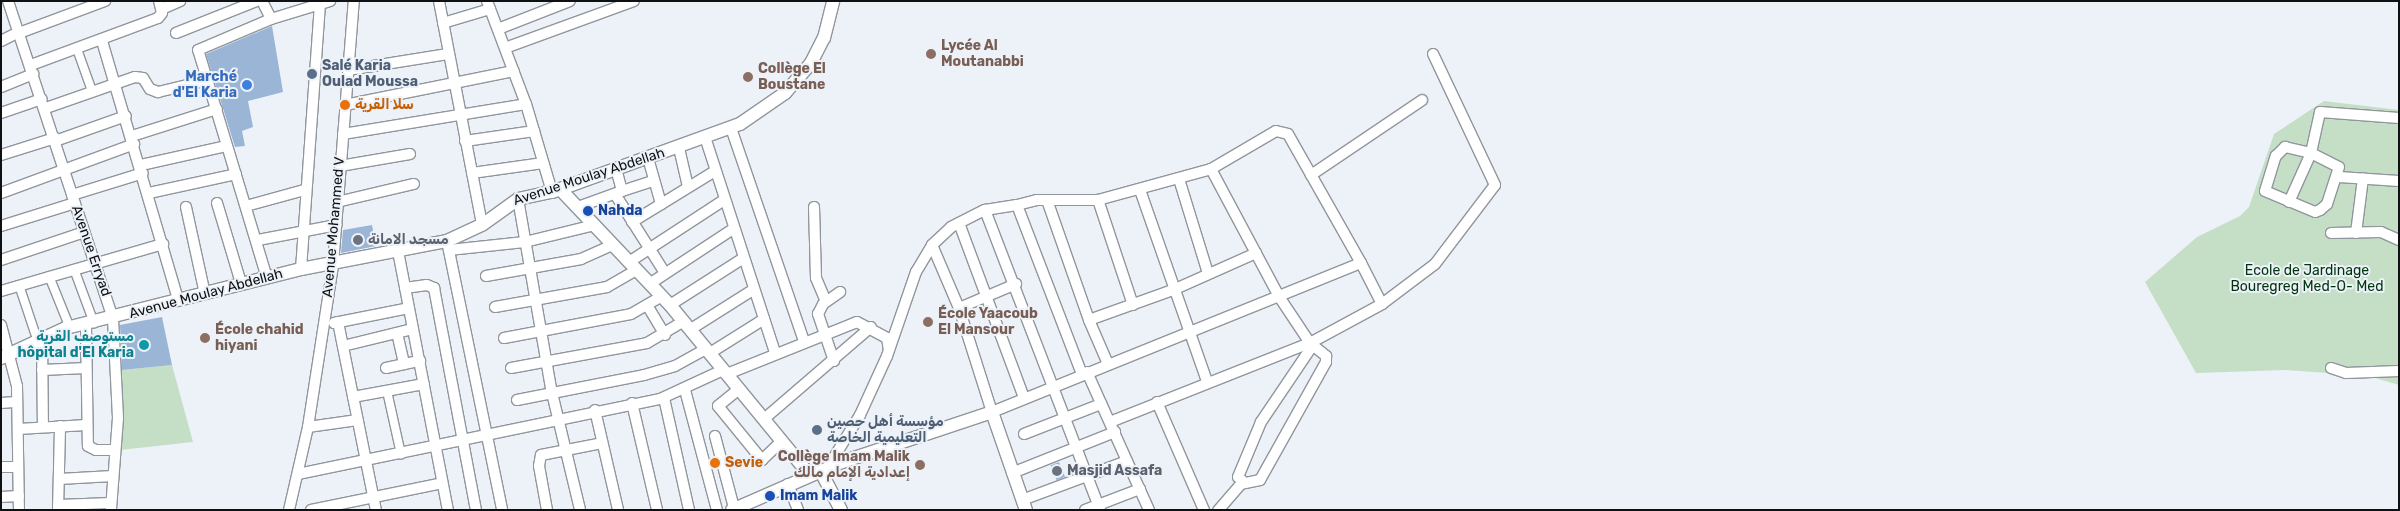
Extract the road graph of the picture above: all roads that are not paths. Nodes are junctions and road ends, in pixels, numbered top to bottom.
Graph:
1 (8, 1) edge
2 (105, 1) edge
3 (180, 1) edge
4 (257, 1) edge
5 (262, 1) edge
6 (354, 1) edge
7 (439, 1) edge
8 (570, 1) edge
9 (634, 1) edge
10 (833, 1) edge
11 (325, 3) edge
12 (618, 4) edge
13 (160, 5) edge
14 (489, 5) edge
15 (271, 19) junction
16 (443, 23) junction
17 (498, 29) junction
18 (19, 32) junction
19 (176, 33) dead end
20 (1, 40) edge
21 (102, 41) junction
22 (505, 48) junction
23 (77, 49) junction
24 (448, 54) junction
25 (1433, 54) dead end
26 (32, 70) junction
27 (348, 70) junction
28 (514, 71) junction
29 (208, 80) junction
30 (115, 84) junction
31 (454, 84) junction
32 (1, 87) edge
33 (92, 92) junction
34 (1422, 100) dead end
35 (44, 104) junction
36 (345, 104) junction
37 (526, 104) junction
38 (217, 109) junction
39 (1, 113) edge
40 (460, 114) junction
41 (126, 116) junction
42 (2399, 118) edge
43 (731, 128) junction
44 (534, 131) junction
45 (343, 134) junction
46 (705, 137) junction
47 (55, 140) junction
48 (133, 140) junction
49 (465, 141) junction
50 (226, 146) junction
51 (679, 148) junction
52 (2312, 153) junction
53 (410, 154) dead end
54 (1, 155) edge
55 (648, 158) junction
56 (544, 163) junction
57 (340, 166) junction
58 (142, 169) junction
59 (616, 169) junction
60 (1210, 169) junction
61 (64, 170) junction
62 (715, 171) junction
63 (236, 174) junction
64 (472, 174) junction
65 (1311, 175) junction
66 (2339, 177) junction
67 (2364, 178) junction
68 (1179, 179) junction
69 (653, 181) junction
70 (2399, 181) edge
71 (414, 184) dead end
72 (688, 186) junction
73 (304, 190) junction
74 (556, 190) junction
75 (1140, 190) junction
76 (618, 192) junction
77 (1, 193) edge
78 (150, 193) junction
79 (73, 199) junction
80 (518, 199) junction
81 (724, 200) junction
82 (1047, 200) junction
83 (1098, 200) junction
84 (217, 202) dead end
85 (337, 202) junction
86 (2289, 202) junction
87 (661, 204) junction
88 (1017, 205) junction
89 (246, 206) junction
90 (186, 207) dead end
91 (578, 207) junction
92 (814, 207) dead end
93 (985, 210) junction
94 (632, 222) junction
95 (959, 223) junction
96 (337, 225) junction
97 (482, 225) junction
98 (594, 225) junction
99 (1, 226) edge
100 (732, 229) junction
101 (303, 231) junction
102 (84, 232) junction
103 (2331, 233) dead end
104 (2356, 233) junction
105 (258, 240) junction
106 (2399, 240) edge
107 (525, 242) junction
108 (163, 244) junction
109 (448, 245) junction
110 (613, 245) junction
111 (932, 245) junction
112 (649, 248) junction
113 (398, 251) junction
114 (1256, 253) junction
115 (742, 259) junction
116 (1, 260) edge
117 (96, 262) junction
118 (1361, 263) junction
119 (333, 265) junction
120 (633, 266) junction
121 (74, 269) junction
122 (302, 269) junction
123 (529, 271) junction
124 (665, 273) junction
125 (1208, 273) junction
126 (49, 276) junction
127 (486, 276) dead end
128 (267, 278) junction
129 (241, 283) junction
130 (651, 283) junction
131 (1016, 284) junction
132 (19, 285) junction
133 (405, 288) junction
134 (753, 290) junction
135 (1173, 290) junction
136 (1, 291) edge
137 (840, 292) dead end
138 (205, 294) junction
139 (988, 296) junction
140 (1280, 298) junction
141 (178, 300) junction
142 (535, 300) junction
143 (666, 300) junction
144 (826, 301) junction
145 (1382, 304) junction
146 (647, 305) junction
147 (1132, 305) junction
148 (495, 307) dead end
149 (409, 308) junction
150 (959, 308) junction
151 (113, 319) junction
152 (764, 319) junction
153 (1089, 320) junction
154 (338, 322) junction
155 (90, 324) junction
156 (1, 325) edge
157 (323, 325) junction
158 (687, 325) junction
159 (871, 327) junction
160 (70, 328) junction
161 (412, 330) junction
162 (541, 331) junction
163 (397, 333) junction
164 (1191, 334) junction
165 (665, 335) junction
166 (824, 335) junction
167 (39, 338) junction
168 (504, 338) dead end
169 (804, 342) junction
170 (1311, 344) junction
171 (343, 346) junction
172 (708, 351) junction
173 (775, 353) junction
174 (6, 356) edge
175 (887, 356) junction
176 (546, 360) junction
177 (420, 361) junction
178 (834, 361) junction
179 (404, 364) junction
180 (1108, 364) junction
181 (86, 368) junction
182 (386, 368) dead end
183 (511, 368) dead end
184 (2331, 368) dead end
185 (42, 370) junction
186 (2399, 371) edge
187 (725, 372) junction
188 (1084, 373) junction
189 (1207, 381) junction
190 (424, 384) junction
191 (1054, 386) junction
192 (739, 388) junction
193 (685, 390) junction
194 (387, 391) junction
195 (552, 392) junction
196 (353, 397) junction
197 (664, 398) junction
198 (1024, 398) junction
199 (516, 400) dead end
200 (17, 402) junction
201 (1157, 402) junction
202 (1, 403) edge
203 (632, 404) junction
204 (1101, 404) junction
205 (595, 410) junction
206 (992, 412) junction
207 (559, 418) junction
208 (764, 418) junction
209 (1066, 419) junction
210 (358, 420) junction
211 (1110, 422) junction
212 (87, 425) junction
213 (60, 426) junction
214 (44, 427) junction
215 (308, 427) junction
216 (18, 429) junction
217 (1115, 432) junction
218 (1024, 434) dead end
219 (486, 435) junction
220 (715, 436) dead end
221 (461, 441) junction
222 (782, 441) junction
223 (602, 443) junction
224 (436, 447) junction
225 (1075, 448) junction
226 (115, 450) junction
227 (568, 450) junction
228 (402, 454) junction
229 (366, 461) junction
230 (1127, 461) junction
231 (1, 467) edge
232 (18, 467) junction
233 (819, 471) junction
234 (1012, 473) junction
235 (298, 474) junction
236 (1085, 475) junction
237 (113, 476) junction
238 (59, 479) junction
239 (442, 483) junction
240 (1245, 483) junction
241 (788, 484) junction
242 (1140, 488) junction
243 (19, 496) junction
244 (373, 496) junction
245 (1, 497) edge
246 (758, 504) edge
247 (1024, 505) edge
248 (111, 507) edge
249 (1098, 507) edge
250 (58, 508) edge
251 (733, 509) edge
252 (19, 510) edge
253 (289, 510) edge
254 (311, 510) edge
255 (376, 510) edge
256 (448, 510) edge
257 (476, 510) edge
258 (502, 510) edge
259 (547, 510) edge
260 (580, 510) edge
261 (618, 510) edge
262 (657, 510) edge
263 (689, 510) edge
264 (717, 510) edge
265 (798, 510) edge
266 (841, 510) edge
267 (1085, 510) edge
268 (1149, 510) edge
269 (1204, 510) edge
270 (1218, 510) edge

1 - 18 street, Avenue Erryad
2 - 18 street
3 - 13 street
4 - 19 street
5 - 15 street
6 - 27 street, Avenue Mohammed V
7 - 16 street
8 - 17 street
9 - 12 street
10 - 43 street, Avenue Moulay Abdellah
11 - 15 street
11 - 73 street
12 - 22 street
13 - 21 street
14 - 16 street
14 - 17 street
15 - 29 street
16 - 24 street
17 - 22 street
18 - 20 street
18 - 26 street, Avenue Erryad
21 - 23 street
21 - 30 street
22 - 28 street
23 - 26 street
23 - 33 street
24 - 27 street
24 - 31 street
25 - 145 street
26 - 32 street
26 - 35 street, Avenue Erryad
27 - 36 street, Avenue Mohammed V
28 - 31 street
28 - 37 street
29 - 30 street
29 - 38 street
30 - 33 street
30 - 41 street
31 - 36 street
31 - 40 street
33 - 35 street
34 - 65 street
35 - 39 street
35 - 47 street, Avenue Erryad
36 - 45 street, Avenue Mohammed V
37 - 40 street
37 - 44 street
38 - 48 street
38 - 50 street
40 - 45 street
40 - 49 street
41 - 47 street
41 - 48 street
42 - 52 street
43 - 46 street, Avenue Moulay Abdellah
43 - 169 street
44 - 49 street
44 - 56 street
45 - 57 street, Avenue Mohammed V
46 - 51 street, Avenue Moulay Abdellah
46 - 62 street
47 - 54 street
47 - 61 street, Avenue Erryad
48 - 58 street
48 - 61 street
49 - 64 street
50 - 58 street
50 - 63 street
51 - 55 street, Avenue Moulay Abdellah
51 - 72 street
52 - 66 street
52 - 86 street
52 - 86 street
53 - 57 street
55 - 59 street, Avenue Moulay Abdellah
55 - 69 street
56 - 64 street
56 - 74 street
57 - 85 street, Avenue Mohammed V
58 - 78 street
58 - 79 street
59 - 74 street, Avenue Moulay Abdellah
59 - 76 street
60 - 65 street
60 - 68 street
60 - 114 street
61 - 77 street
61 - 79 street, Avenue Erryad
62 - 72 street
62 - 81 street
63 - 78 street
63 - 89 street
64 - 97 street
65 - 118 street
66 - 67 street
66 - 86 street
67 - 70 street
67 - 104 street
68 - 75 street
68 - 125 street
69 - 76 street
69 - 87 street
71 - 85 street
72 - 87 street
73 - 89 street
73 - 101 street
74 - 80 street, Avenue Moulay Abdellah
74 - 91 street
75 - 83 street
75 - 135 street
76 - 91 street
76 - 94 street
78 - 108 street
79 - 99 street
79 - 102 street, Avenue Erryad
80 - 97 street, Avenue Moulay Abdellah
80 - 107 street
81 - 100 street
81 - 112 street
82 - 83 street
82 - 88 street
82 - 153 street
83 - 147 street
84 - 129 street
85 - 96 street, Avenue Mohammed V
87 - 94 street
88 - 93 street
88 - 188 street
89 - 105 street
90 - 138 street
91 - 98 street
92 - 144 street
93 - 95 street
93 - 131 street
94 - 112 street
95 - 111 street
95 - 139 street
96 - 101 street
96 - 119 street, Avenue Mohammed V
97 - 109 street, Avenue Moulay Abdellah
98 - 107 street
98 - 110 street
100 - 115 street
100 - 124 street
101 - 105 street
101 - 122 street
102 - 116 street
102 - 117 street, Avenue Erryad
103 - 104 street
104 - 106 street
105 - 128 street
107 - 109 street
107 - 123 street
108 - 117 street
108 - 141 street
109 - 113 street, Avenue Moulay Abdellah
109 - 219 street
110 - 120 street
110 - 123 street
111 - 150 street
111 - 175 street
112 - 120 street
112 - 124 street
113 - 119 street, Avenue Moulay Abdellah
113 - 133 street
114 - 125 street
114 - 140 street
115 - 134 street
115 - 143 street
117 - 121 street
117 - 151 street, Avenue Erryad
118 - 140 street
118 - 145 street
119 - 122 street, Avenue Moulay Abdellah
119 - 157 street, Avenue Mohammed V
120 - 130 street
120 - 142 street
121 - 126 street
121 - 155 street
122 - 128 street, Avenue Moulay Abdellah
123 - 127 street
123 - 142 street
124 - 130 street
125 - 135 street
126 - 132 street
126 - 160 street
128 - 129 street, Avenue Moulay Abdellah
129 - 138 street, Avenue Moulay Abdellah
130 - 143 street
131 - 139 street
131 - 191 street
132 - 136 street
132 - 167 street
133 - 149 street
133 - 221 street
134 - 152 street
134 - 158 street
135 - 147 street
135 - 164 street
137 - 144 street
138 - 141 street, Avenue Moulay Abdellah
139 - 150 street
139 - 198 street
140 - 164 street
140 - 170 street
141 - 151 street, Avenue Moulay Abdellah
142 - 148 street
142 - 162 street
143 - 146 street
143 - 158 street
144 - 166 street
145 - 170 street
146 - 162 street
146 - 165 street
147 - 153 street
149 - 154 street
149 - 161 street
150 - 206 street
151 - 155 street, Avenue Moulay Abdellah
151 - 226 street, Avenue Erryad
152 - 172 street
152 - 173 street
153 - 180 street
154 - 157 street
154 - 171 street
155 - 160 street, Avenue Moulay Abdellah
155 - 181 street
156 - 174 street
157 - 215 street, Avenue Mohammed V
158 - 165 street
158 - 172 street
159 - 166 street
159 - 175 street
159 - 178 street
160 - 167 street, Avenue Moulay Abdellah
161 - 163 street
161 - 177 street
162 - 168 street
162 - 176 street
163 - 171 street
163 - 179 street
164 - 180 street
164 - 189 street
165 - 176 street
166 - 169 street
166 - 178 street
167 - 174 street, Avenue Moulay Abdellah
167 - 185 street
169 - 173 street
170 - 189 street
170 - 240 street
170 - 240 street
171 - 196 street
172 - 187 street
172 - 195 street
173 - 187 street
174 - 200 street
175 - 233 street
176 - 183 street
176 - 195 street
177 - 179 street
177 - 190 street
178 - 208 street
179 - 182 street
180 - 188 street
181 - 185 street
181 - 212 street
184 - 186 street
185 - 214 street
187 - 192 street
187 - 193 street
188 - 191 street
188 - 204 street
189 - 201 street
190 - 194 street
190 - 224 street
191 - 198 street
191 - 209 street
192 - 208 street
192 - 222 street
193 - 197 street
193 - 264 street
194 - 196 street
194 - 228 street
195 - 199 street
195 - 207 street
196 - 210 street
197 - 203 street
197 - 263 street
198 - 206 street
200 - 202 street
200 - 216 street
201 - 211 street
201 - 269 street
203 - 205 street
203 - 262 street
204 - 209 street
204 - 211 street
205 - 207 street
205 - 223 street
206 - 233 street
206 - 234 street
207 - 219 street
207 - 227 street
208 - 222 street
209 - 218 street
209 - 225 street
210 - 215 street
210 - 229 street
211 - 217 street
212 - 213 street
212 - 226 street
213 - 214 street
213 - 238 street
214 - 216 street
215 - 235 street, Avenue Mohammed V
216 - 232 street
217 - 225 street
217 - 230 street
219 - 221 street
219 - 258 street
220 - 251 street
221 - 224 street
221 - 257 street
222 - 233 street
223 - 227 street
223 - 261 street
224 - 228 street
224 - 239 street
225 - 234 street
225 - 236 street
226 - 237 street, Avenue Erryad
227 - 259 street
227 - 260 street
228 - 229 street
229 - 235 street
229 - 244 street
230 - 236 street
230 - 242 street
231 - 232 street
232 - 243 street
233 - 241 street
233 - 266 street
234 - 247 street
235 - 253 street, Avenue Mohammed V
236 - 247 street
236 - 249 street
237 - 238 street
237 - 248 street, Avenue Erryad
238 - 250 street
239 - 244 street
239 - 256 street
240 - 270 street
241 - 246 street
241 - 265 street
242 - 249 street
242 - 268 street
243 - 245 street
243 - 252 street
244 - 254 street
244 - 255 street
246 - 251 street
248 - 250 street
249 - 267 street

